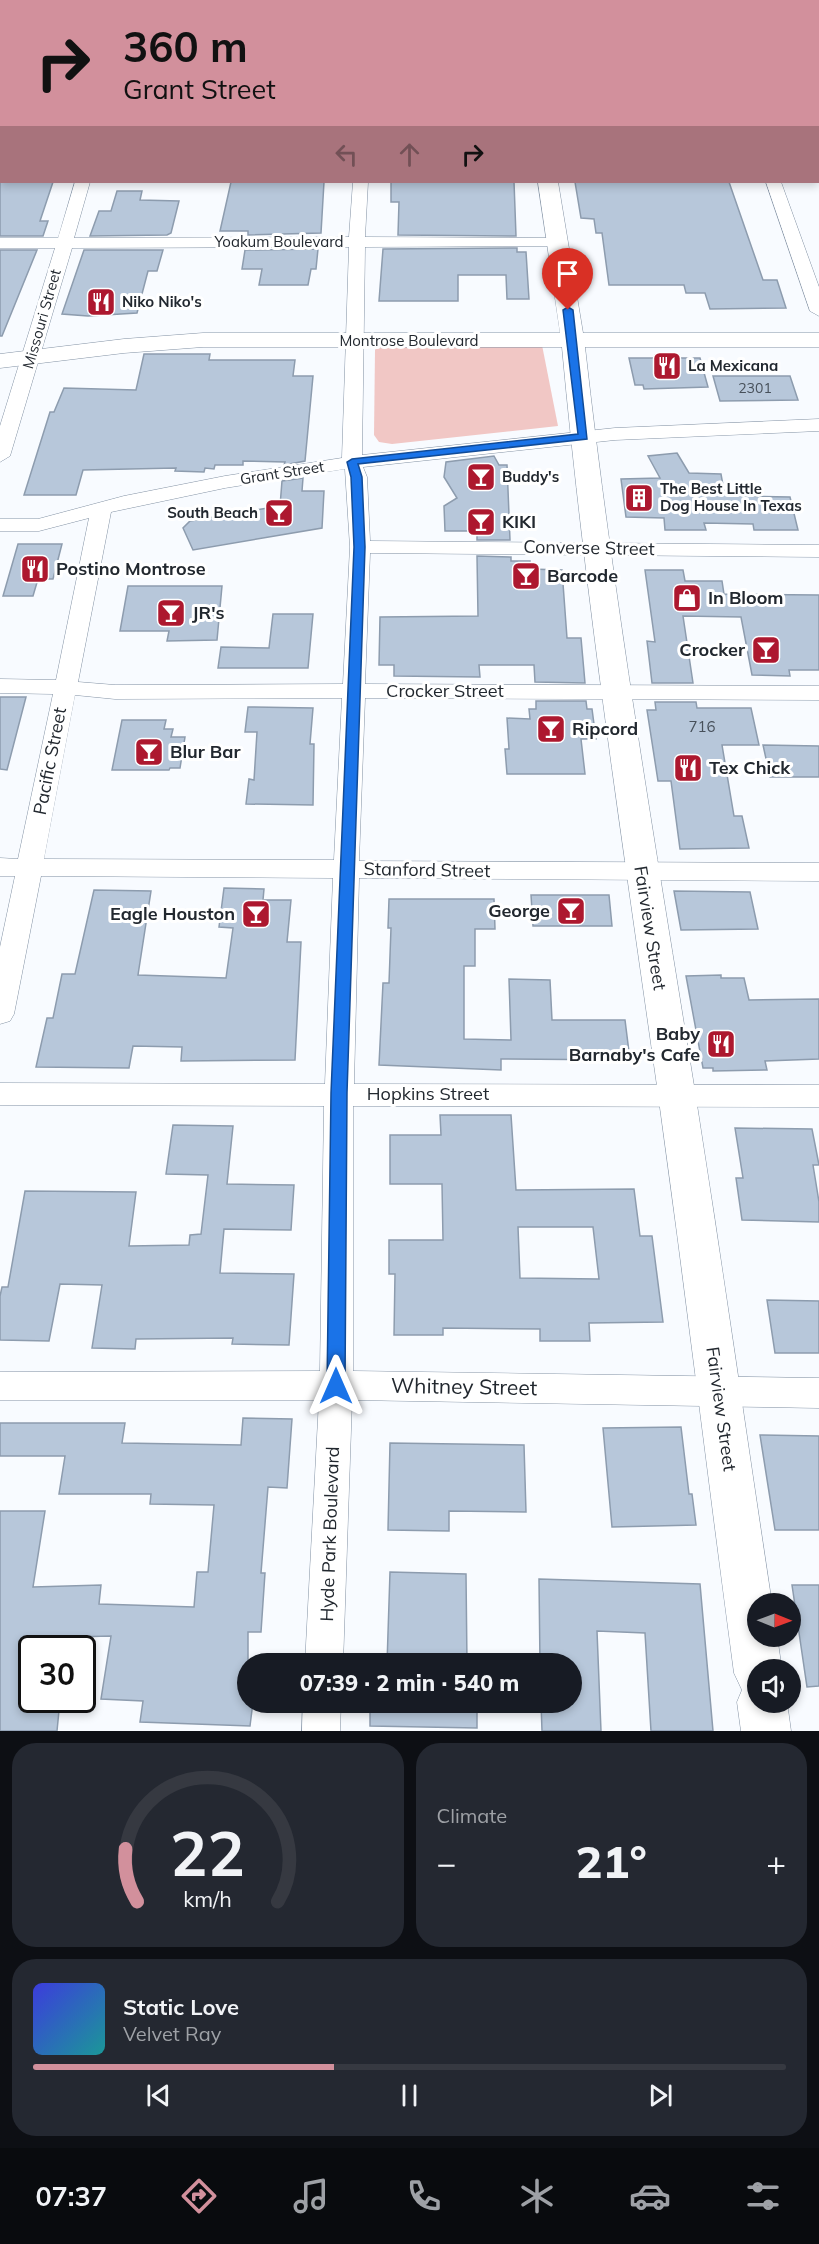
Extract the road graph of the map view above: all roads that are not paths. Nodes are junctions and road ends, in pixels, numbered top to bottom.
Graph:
1 (82, 183) edge
2 (360, 183) edge
3 (548, 183) edge
4 (773, 183) edge
5 (557, 241) junction
6 (65, 242) junction
7 (357, 242) junction
8 (0, 243) edge
9 (819, 311) edge
10 (819, 317) edge
11 (689, 318) dead end
12 (795, 318) dead end
13 (353, 330) junction
14 (571, 330) junction
15 (0, 340) edge
16 (819, 340) edge
17 (35, 345) junction
18 (0, 361) edge
19 (819, 426) edge
20 (584, 437) junction
21 (0, 456) edge
22 (352, 462) junction
23 (101, 510) junction
24 (0, 525) edge
25 (360, 547) junction
26 (597, 548) junction
27 (819, 551) edge
28 (0, 686) edge
29 (64, 687) junction
30 (615, 690) junction
31 (353, 693) junction
32 (819, 693) edge
33 (0, 867) edge
34 (30, 867) junction
35 (346, 869) junction
36 (641, 872) junction
37 (819, 872) edge
38 (0, 1014) edge
39 (339, 1093) junction
40 (0, 1094) edge
41 (677, 1096) junction
42 (819, 1096) edge
43 (0, 1386) edge
44 (336, 1386) junction
45 (718, 1390) junction
46 (819, 1393) edge
47 (324, 1653) edge
48 (756, 1659) edge
49 (322, 1713) edge
50 (763, 1713) edge
51 (321, 1731) edge
52 (765, 1731) edge

1 - 6 street, Missouri Street
2 - 7 street, Hyde Park Boulevard
3 - 5 street, Fairview Street
4 - 9 street
5 - 7 street, Yoakum Boulevard
5 - 14 street, Fairview Street
6 - 7 street, Yoakum Boulevard
6 - 8 street, Yoakum Boulevard
6 - 17 street, Missouri Street
7 - 13 street, Hyde Park Boulevard
10 - 12 street
11 - 14 street, Montrose Boulevard
13 - 14 street, Montrose Boulevard
13 - 17 street, Montrose Boulevard
13 - 22 street, Hyde Park Boulevard
14 - 16 street, Montrose Boulevard
14 - 20 street, Fairview Street
15 - 17 street, Montrose Boulevard
17 - 18 street, Montrose Boulevard
17 - 21 street, Missouri Street
19 - 20 street, Grant Street
20 - 22 street, Grant Street
20 - 26 street, Fairview Street
22 - 23 street, Grant Street
22 - 25 street, Hyde Park Boulevard
23 - 24 street, Grant Street
23 - 29 street, Pacific Street
25 - 26 street, Converse Street
25 - 31 street, Hyde Park Boulevard
26 - 27 street, Converse Street
26 - 30 street, Fairview Street
28 - 29 street, Crocker Street
29 - 31 street, Crocker Street
29 - 34 street, Pacific Street
30 - 31 street, Crocker Street
30 - 32 street, Crocker Street
30 - 36 street, Fairview Street
31 - 35 street, Hyde Park Boulevard
33 - 34 street, Stanford Street
34 - 35 street, Stanford Street
34 - 38 street, Pacific Street
35 - 36 street, Stanford Street
35 - 39 street, Hyde Park Boulevard
36 - 37 street, Stanford Street
36 - 41 street, Fairview Street
39 - 40 street, Hopkins Street
39 - 41 street, Hopkins Street
39 - 44 street, Hyde Park Boulevard
41 - 42 street, Hopkins Street
41 - 45 street, Fairview Street
43 - 44 street, Whitney Street
44 - 45 street, Whitney Street
44 - 47 street, Hyde Park Boulevard
45 - 46 street, Whitney Street
45 - 48 street, Fairview Street
49 - 51 street
50 - 52 street

